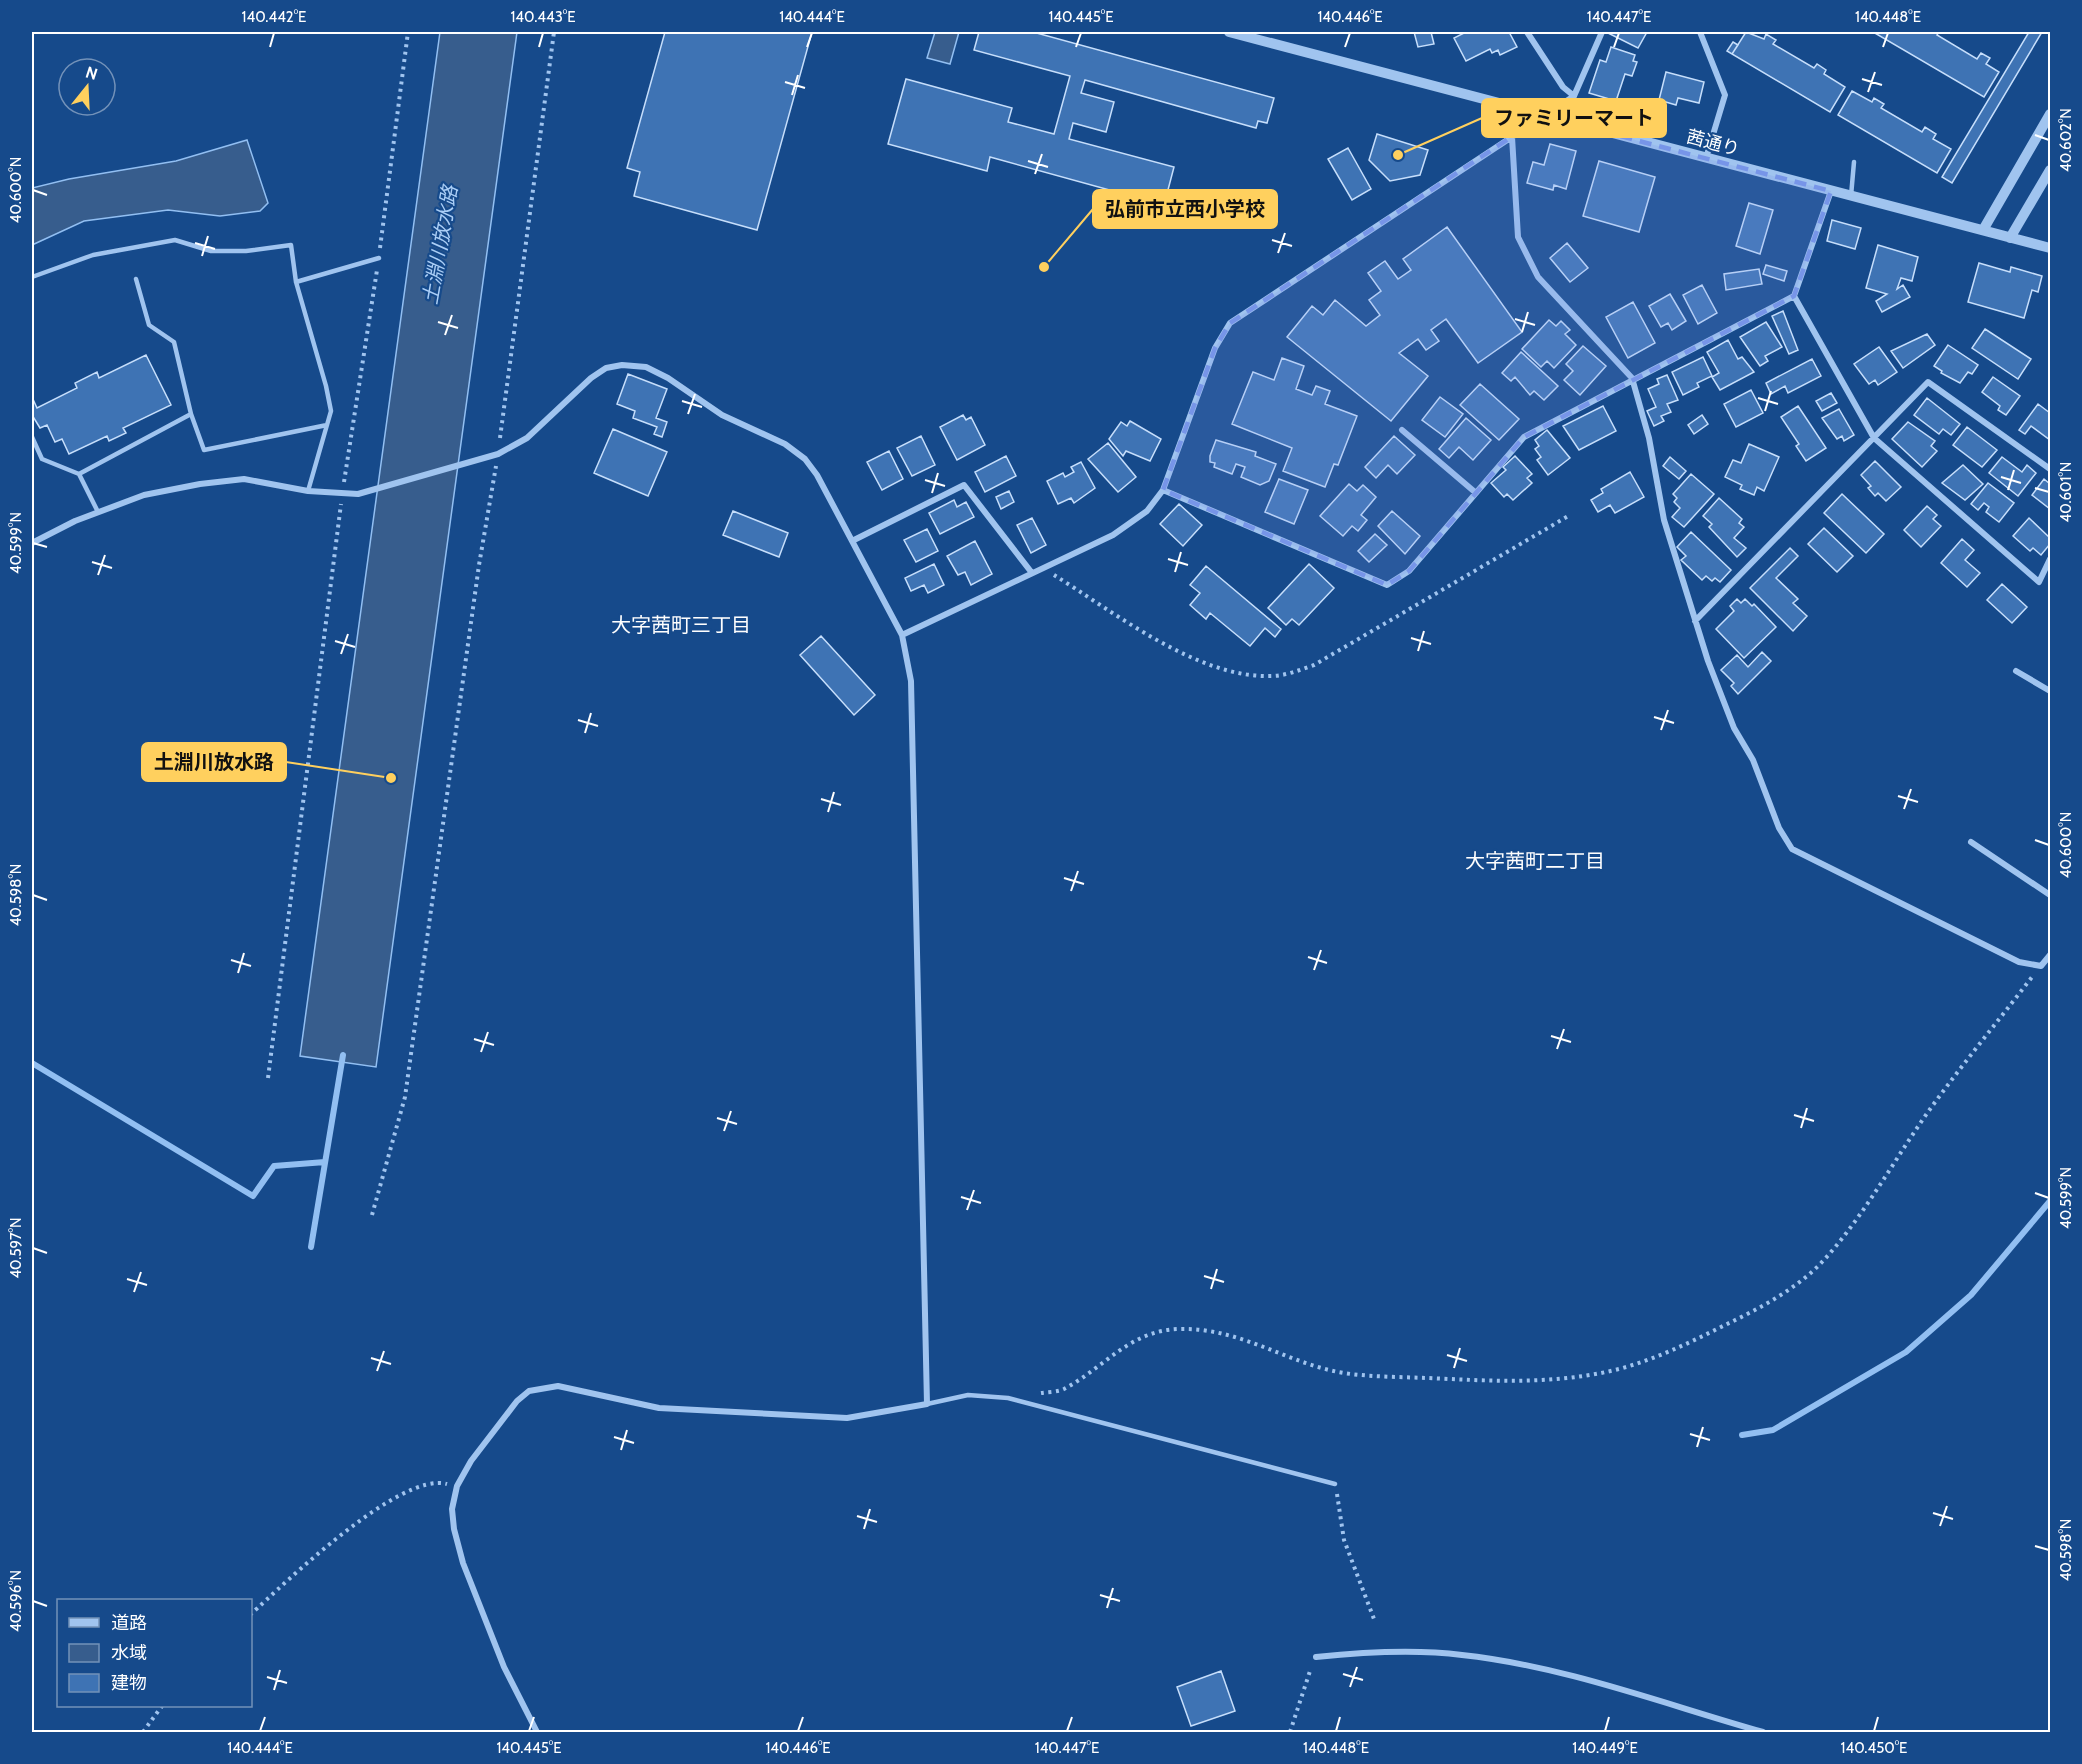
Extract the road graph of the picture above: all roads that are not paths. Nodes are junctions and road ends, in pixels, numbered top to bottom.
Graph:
1 (1229, 32) edge
2 (1527, 32) edge
3 (1602, 32) edge
4 (1700, 32) edge
5 (1574, 96) junction
6 (2050, 114) edge
7 (1543, 116) junction
8 (1512, 137) junction
9 (1706, 158) junction
10 (1854, 162) dead end
11 (2050, 170) edge
12 (1831, 191) junction
13 (1851, 196) junction
14 (1983, 230) junction
15 (2010, 238) junction
16 (2050, 248) edge
17 (379, 258) dead end
18 (32, 277) edge
19 (136, 279) dead end
20 (296, 282) junction
21 (1794, 296) junction
22 (1632, 378) junction
23 (191, 414) junction
24 (327, 425) junction
25 (1402, 430) dead end
26 (32, 437) edge
27 (1874, 438) junction
28 (2050, 469) edge
29 (79, 474) junction
30 (1163, 490) junction
31 (308, 491) junction
32 (1476, 493) junction
33 (98, 512) junction
34 (852, 541) junction
35 (32, 543) edge
36 (2050, 559) edge
37 (1032, 573) junction
38 (1695, 621) junction
39 (902, 635) junction
40 (2016, 671) dead end
41 (2050, 692) edge
42 (1971, 842) dead end
43 (2050, 895) edge
44 (2050, 955) edge
45 (927, 1404) junction
46 (1335, 1484) road end
47 (1316, 1657) road end
48 (537, 1732) edge
49 (1763, 1732) edge

1 - 7 street, 茜通り
2 - 5 street
3 - 5 street
4 - 9 street
5 - 7 street
6 - 14 street
7 - 8 street
7 - 9 street, 茜通り
8 - 22 street
8 - 30 street
9 - 12 street, 茜通り
10 - 13 lane
11 - 15 street
12 - 13 street, 茜通り
12 - 21 street
13 - 14 street, 茜通り
14 - 15 street, 茜通り
15 - 16 street, 茜通り
17 - 20 lane
18 - 20 lane
19 - 23 lane
20 - 24 lane
21 - 22 street
21 - 27 street
22 - 32 street
22 - 38 street
23 - 24 lane
23 - 29 lane
24 - 31 lane
25 - 32 street
26 - 29 lane
27 - 28 street
27 - 36 street
27 - 38 street
29 - 33 lane
30 - 32 street
30 - 37 street
31 - 33 street
31 - 34 street
33 - 35 street
34 - 37 street
34 - 39 street
37 - 39 street
38 - 44 street
39 - 45 street
40 - 41 street
42 - 43 street
45 - 46 lane
45 - 48 street
47 - 49 street

